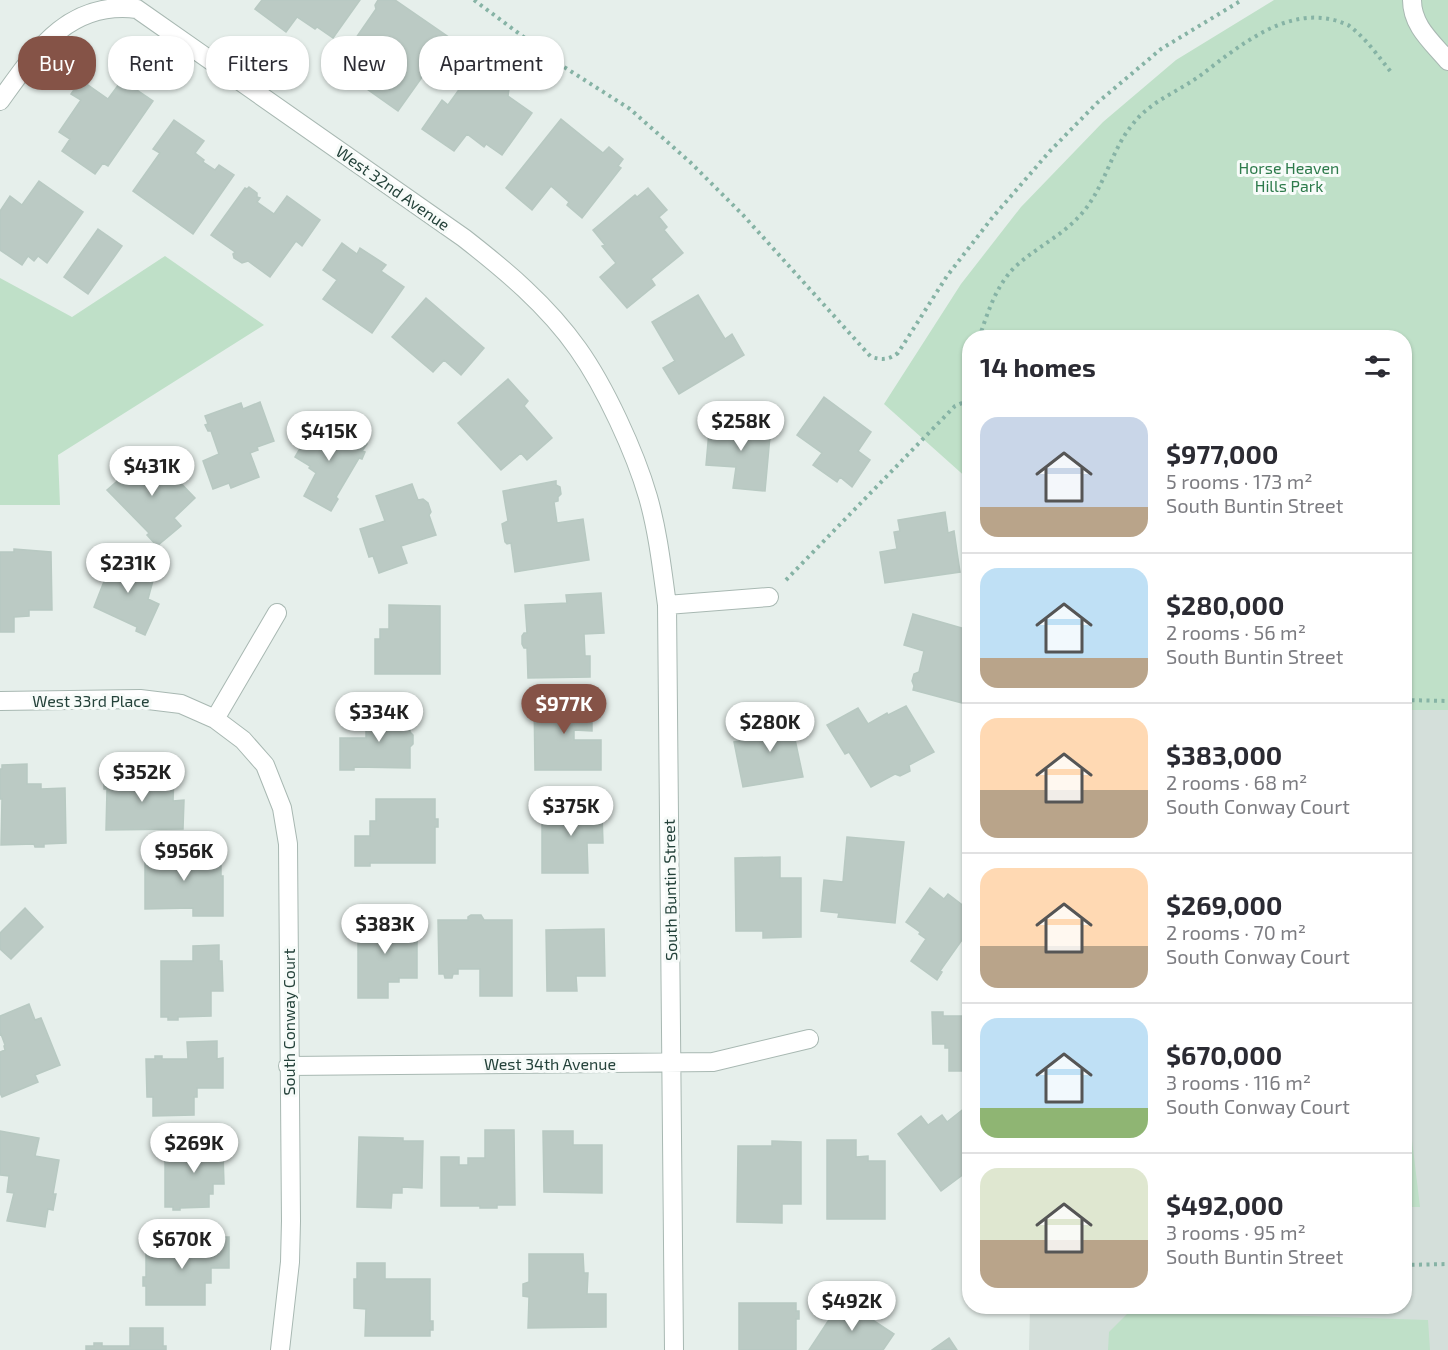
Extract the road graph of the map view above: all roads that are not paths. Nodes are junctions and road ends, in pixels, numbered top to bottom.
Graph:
1 (1412, 0) edge
2 (1448, 61) edge
3 (0, 101) edge
4 (625, 436) joint
5 (769, 597) road end
6 (667, 605) junction
7 (277, 613) dead end
8 (0, 701) edge
9 (215, 719) junction
10 (809, 1039) dead end
11 (672, 1063) junction
12 (288, 1066) junction
13 (280, 1350) edge
14 (674, 1350) edge

1 - 2 street
3 - 4 street, West 32nd Avenue
4 - 6 street, South Buntin Street
5 - 6 street
6 - 11 street, South Buntin Street
7 - 9 street
8 - 9 street, West 33rd Place
9 - 12 street, South Conway Court
10 - 11 street, West 34th Avenue
11 - 12 street, West 34th Avenue
11 - 14 street, South Buntin Street
12 - 13 street, South Conway Court

